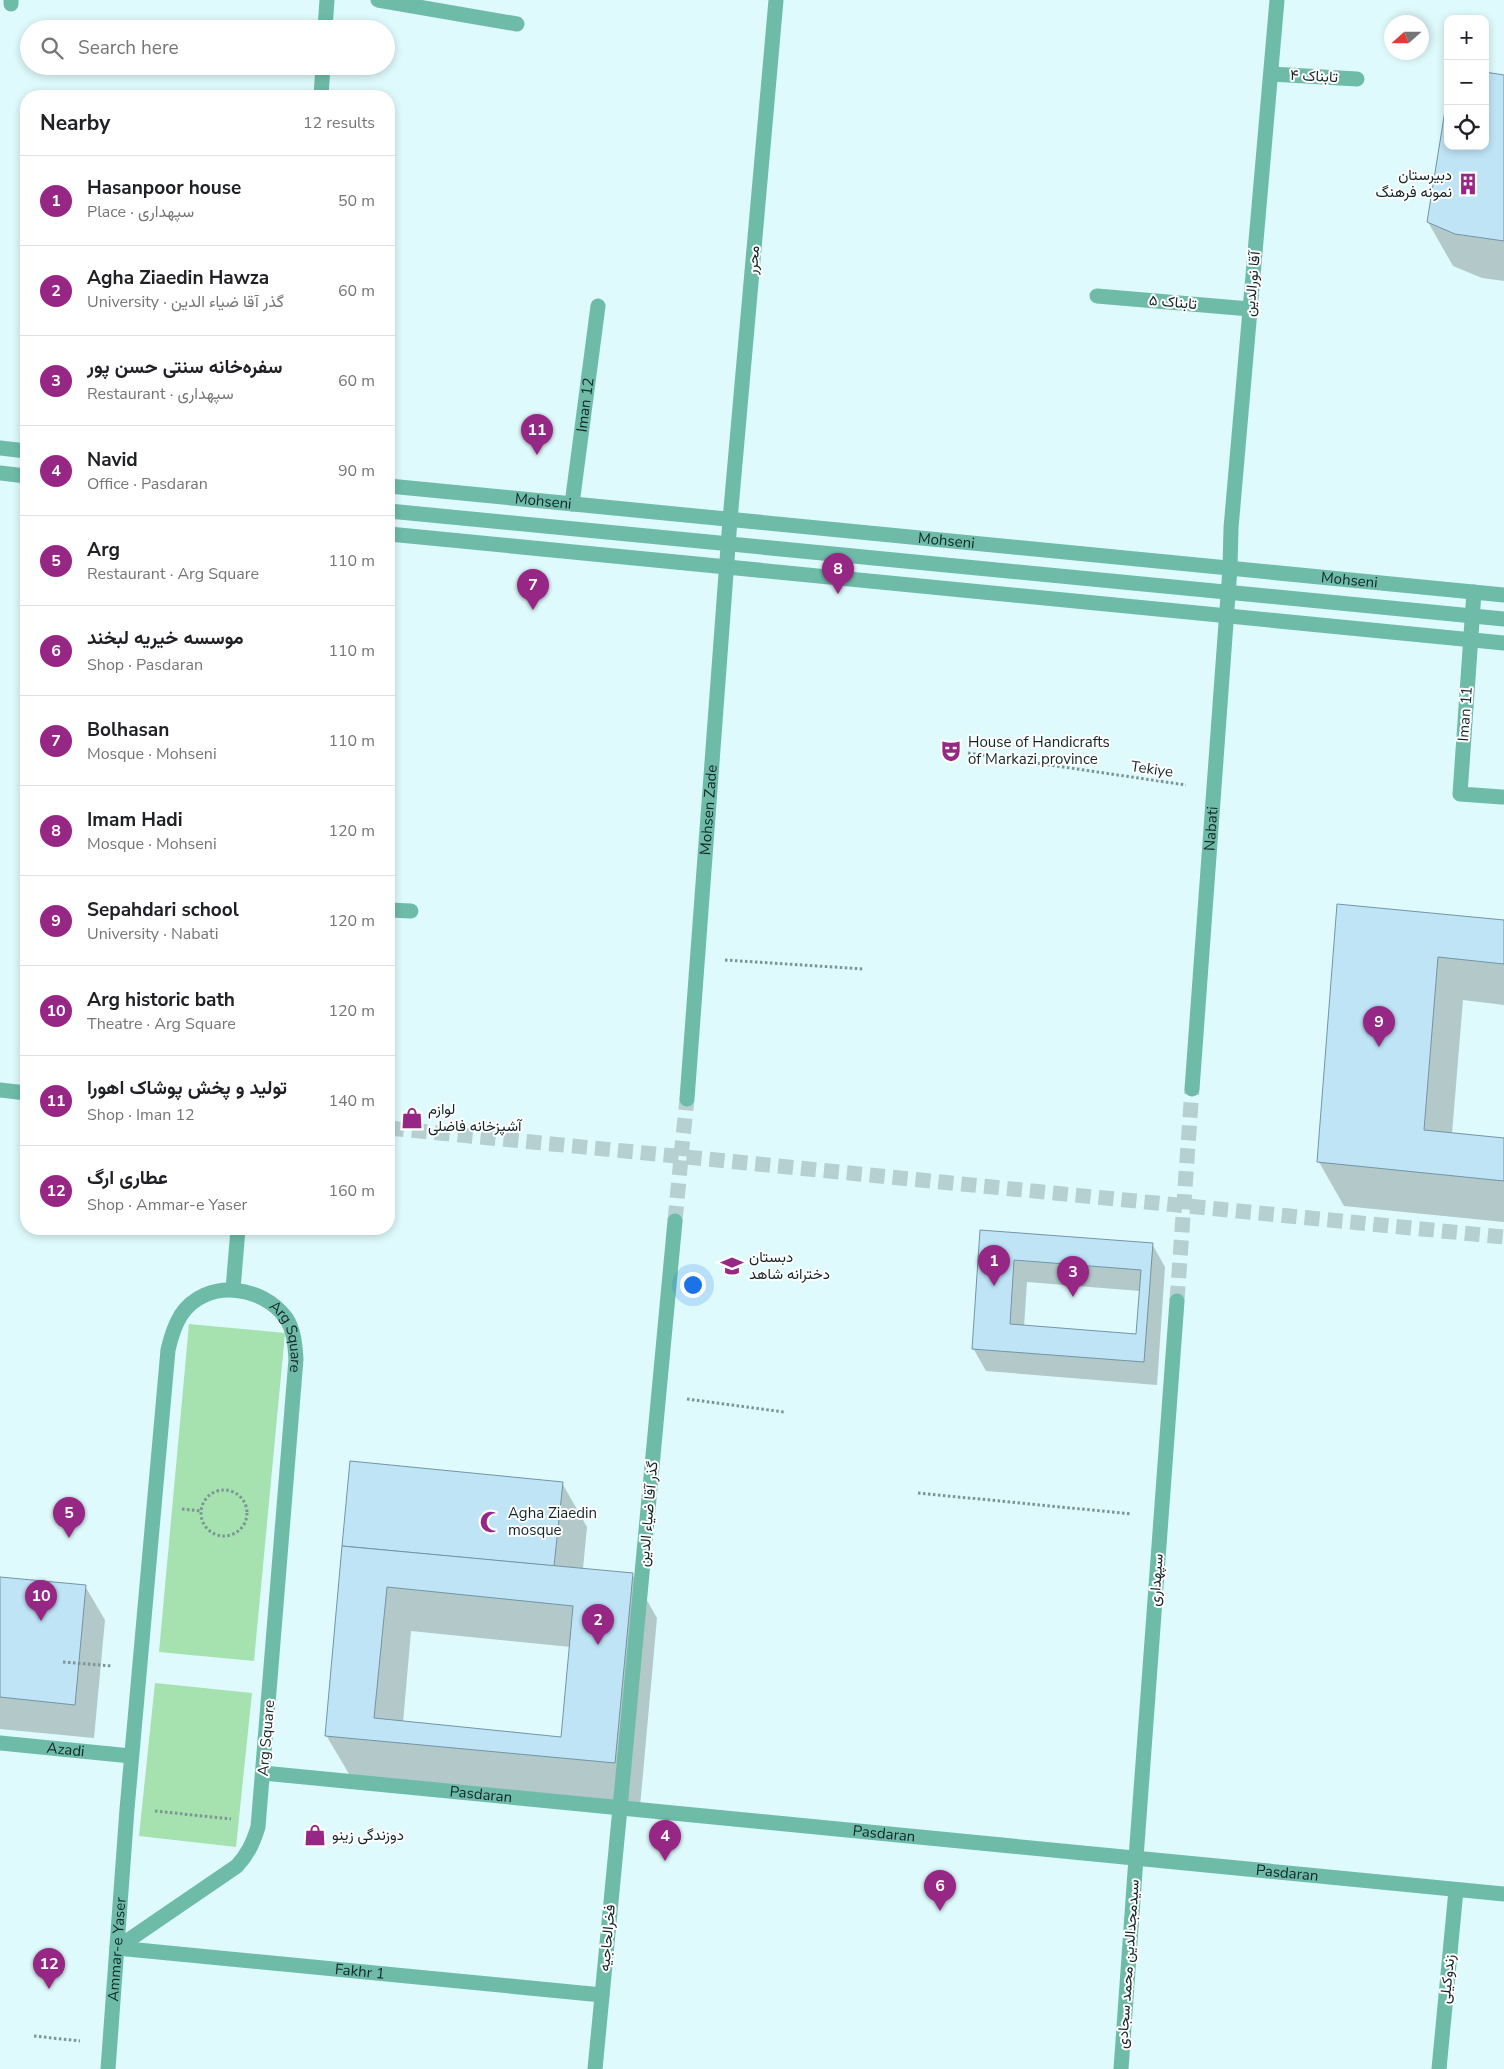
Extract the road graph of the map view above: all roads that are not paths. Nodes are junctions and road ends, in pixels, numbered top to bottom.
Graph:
1 (327, 0) edge
2 (378, 0) edge
3 (776, 0) edge
4 (1277, 0) edge
5 (326, 20) edge
6 (517, 24) dead end
7 (1270, 74) junction
8 (322, 75) edge
9 (1357, 79) dead end
10 (321, 90) edge
11 (1096, 296) dead end
12 (598, 306) dead end
13 (1250, 309) junction
14 (0, 448) edge
15 (20, 450) edge
16 (0, 474) edge
17 (20, 476) edge
18 (395, 487) edge
19 (572, 504) junction
20 (395, 512) edge
21 (730, 520) junction
22 (395, 535) edge
23 (729, 544) junction
24 (727, 567) junction
25 (1230, 568) junction
26 (1474, 592) junction
27 (1228, 593) junction
28 (1504, 595) edge
29 (1226, 616) junction
30 (1472, 616) junction
31 (1504, 619) edge
32 (1470, 640) junction
33 (1504, 643) edge
34 (1502, 797) dead end
35 (395, 910) edge
36 (410, 911) dead end
37 (1192, 1089) tunnel mouth
38 (0, 1090) edge
39 (20, 1092) edge
40 (687, 1099) tunnel mouth
41 (675, 1221) tunnel mouth
42 (238, 1235) edge
43 (233, 1289) junction
44 (1176, 1301) tunnel mouth
45 (0, 1743) edge
46 (131, 1756) junction
47 (263, 1773) junction
48 (620, 1808) junction
49 (125, 1829) joint
50 (1136, 1858) junction
51 (1456, 1890) junction
52 (1504, 1894) edge
53 (117, 1948) junction
54 (602, 1995) junction
55 (108, 2069) edge
56 (595, 2069) edge
57 (1121, 2069) edge
58 (1439, 2069) edge

1 - 5 street
2 - 6 street
3 - 21 street, محرر
4 - 7 street, آقا نورالدین
7 - 9 street, تابناک ۴
7 - 13 street, آقا نورالدین
8 - 10 street
11 - 13 street, تابناک ۵
12 - 19 street, Iman 12
13 - 25 street, آقا نورالدین
14 - 15 street
16 - 17 street
18 - 19 street, Mohseni
19 - 21 street, Mohseni
20 - 23 street, Mohseni
21 - 23 street, Mohsen Zade
21 - 25 street, Mohseni
22 - 24 street
23 - 24 street, Mohsen Zade
23 - 27 street, Mohseni
24 - 29 street
24 - 40 street, Mohsen Zade
25 - 26 street, Mohseni
25 - 27 street, Nabati
26 - 28 street, Mohseni
26 - 30 street, Iman 11
27 - 29 street, Nabati
27 - 30 street, Mohseni
29 - 32 street
29 - 37 street, Nabati
30 - 31 street, Mohseni
30 - 32 street, Iman 11
32 - 33 street
32 - 34 street, Iman 11
35 - 36 street
38 - 39 street
41 - 48 street, گذر آقا ضیاء الدین
42 - 43 street
43 - 46 street, Arg Square
43 - 47 street, Arg Square
44 - 50 street, سپهداری
45 - 46 street, Azadi
46 - 49 street, Arg Square
47 - 48 street, Pasdaran
47 - 53 street, Arg Square
48 - 50 street, Pasdaran
48 - 54 street, فخرالحاجیه
49 - 53 street, Ammar-e Yaser
50 - 51 street, Pasdaran
50 - 57 street, سیدمجدالدین محمد سجادی
51 - 52 street, Pasdaran
51 - 58 street, زندوکیلی
53 - 54 street, Fakhr 1
53 - 55 street, Ammar-e Yaser
54 - 56 street, فخرالحاجیه

